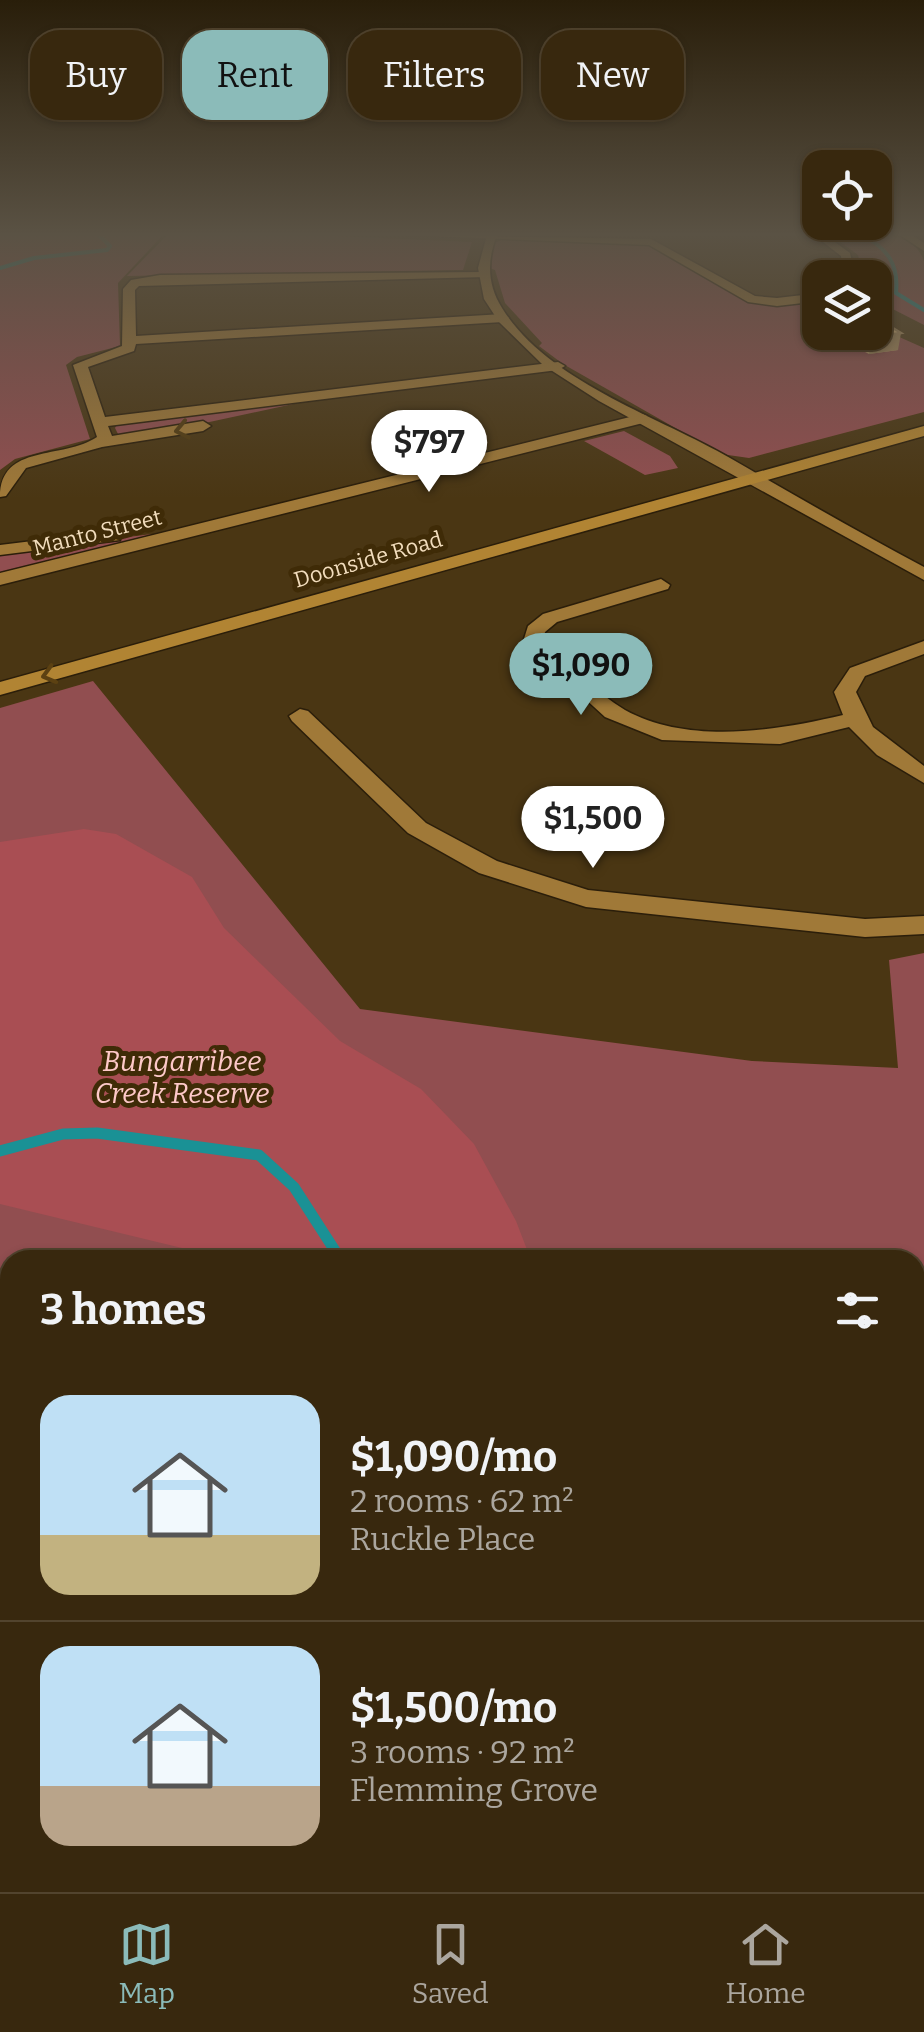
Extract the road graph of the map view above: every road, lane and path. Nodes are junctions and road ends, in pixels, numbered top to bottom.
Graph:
1 (129, 323) edge
2 (426, 323) edge
3 (508, 323) edge
4 (128, 345) junction
5 (558, 366) junction
6 (346, 393) junction
7 (924, 417) edge
8 (642, 419) junction
9 (100, 422) junction
10 (924, 431) edge
11 (100, 443) junction
12 (735, 472) junction
13 (0, 492) edge
14 (205, 526) junction
15 (0, 550) edge
16 (924, 574) edge
17 (0, 580) edge
18 (661, 584) dead end
19 (924, 647) edge
20 (0, 671) edge
21 (0, 690) edge
22 (300, 716) dead end
23 (851, 720) junction
24 (924, 776) edge
25 (924, 924) edge

1 - 4 street
2 - 4 street
3 - 5 street
4 - 9 street
5 - 6 street
5 - 8 street
6 - 9 street
6 -> 11 street
7 - 12 main road, Doonside Road
8 - 12 street
8 - 14 street, Manto Street
9 - 11 street
10 - 12 main road, Doonside Road
11 - 13 street
12 - 16 street
12 - 20 main road, Doonside Road
12 -> 21 main road, Doonside Road
14 - 15 street, Manto Street
14 - 17 street, Manto Street
18 - 23 street
19 - 23 street
22 - 25 street
23 - 24 street

